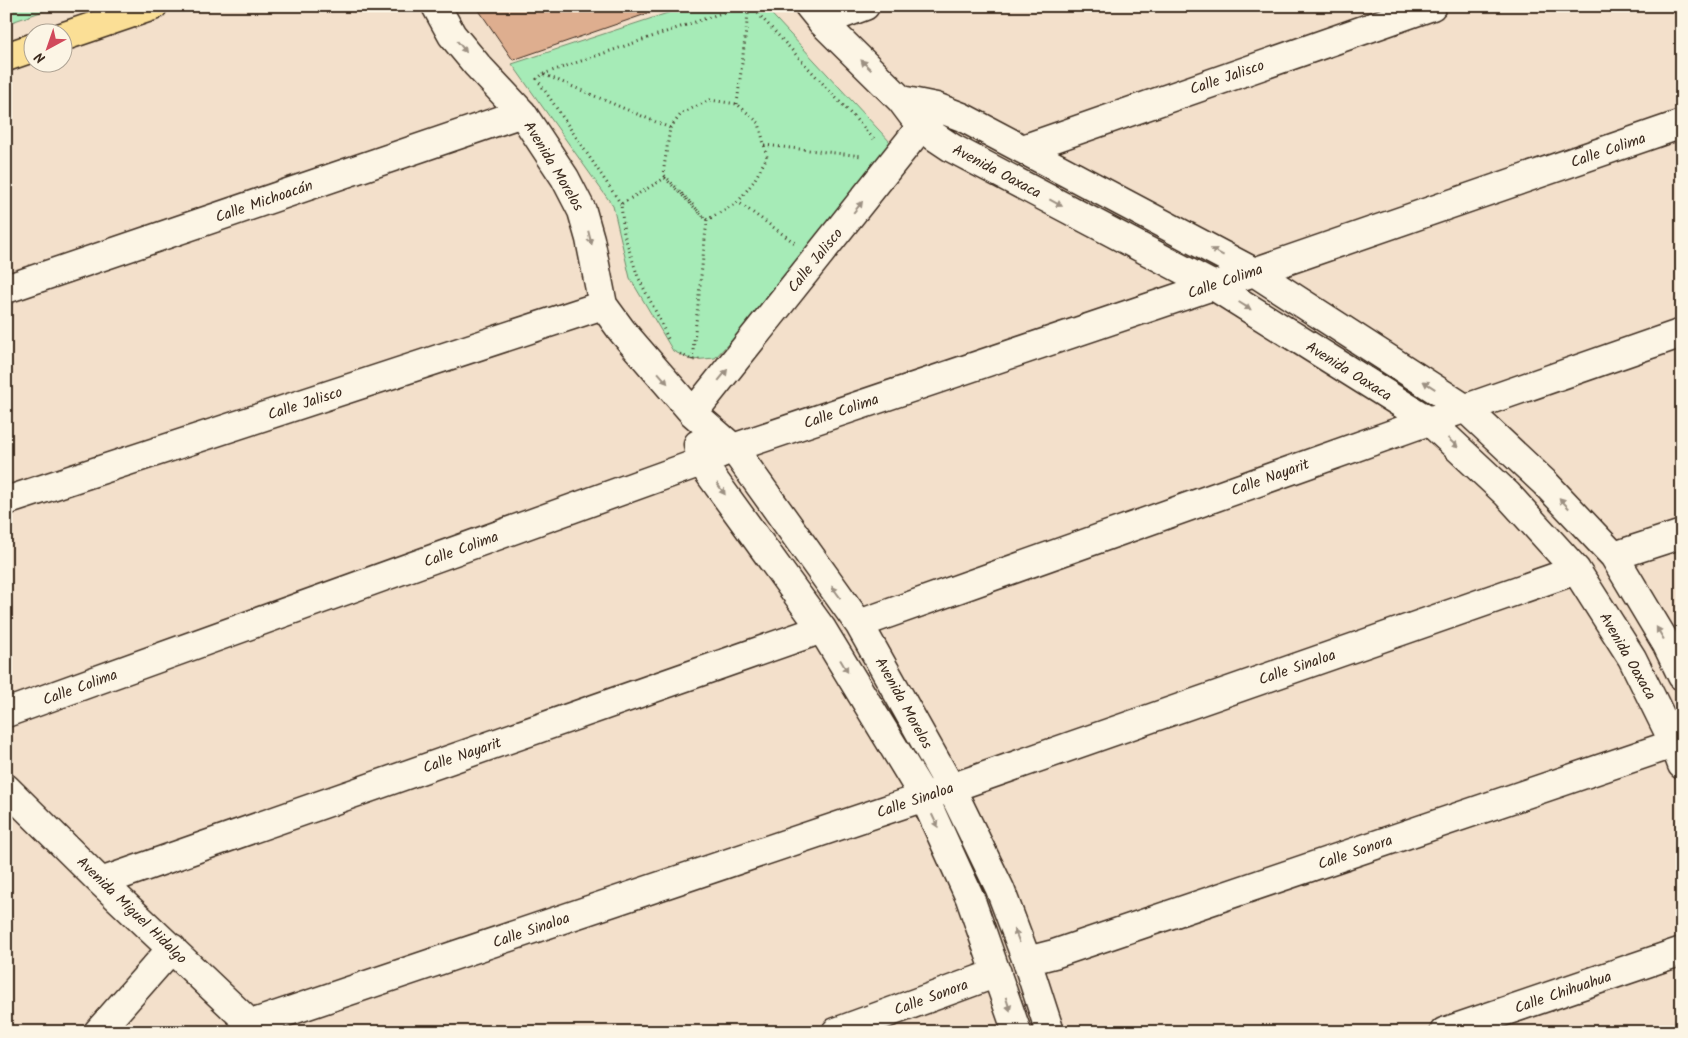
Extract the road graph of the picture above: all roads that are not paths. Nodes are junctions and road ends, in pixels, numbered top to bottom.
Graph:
1 (153, 6) edge
2 (436, 6) edge
3 (865, 6) edge
4 (1432, 6) edge
5 (815, 14) edge
6 (72, 34) edge
7 (22, 51) edge
8 (6, 57) edge
9 (522, 113) junction
10 (929, 117) junction
11 (1682, 124) edge
12 (1023, 149) junction
13 (1254, 272) junction
14 (1212, 286) junction
15 (6, 289) edge
16 (603, 305) junction
17 (1682, 333) edge
18 (1466, 409) junction
19 (693, 413) junction
20 (1429, 421) junction
21 (733, 448) junction
22 (701, 462) junction
23 (6, 501) edge
24 (1682, 534) edge
25 (1614, 556) junction
26 (1576, 570) junction
27 (859, 624) junction
28 (822, 629) junction
29 (1682, 676) edge
30 (6, 713) edge
31 (1679, 750) edge
32 (6, 788) edge
33 (951, 788) junction
34 (924, 796) junction
35 (101, 882) junction
36 (172, 948) junction
37 (1682, 952) edge
38 (1027, 961) junction
39 (998, 972) junction
40 (252, 1029) edge
41 (98, 1032) edge
42 (836, 1032) edge
43 (1017, 1032) edge
44 (1050, 1032) edge
45 (1444, 1032) edge

1 - 6 main road
2 -> 9 street, Avenida Morelos
3 - 5 street
4 - 12 street, Calle Jalisco
10 -> 5 street, Avenida Oaxaca
7 - 8 main road
9 - 15 street, Calle Michoacán
9 -> 16 street, Avenida Morelos
10 - 12 street, Avenida Oaxaca
10 -> 14 street, Avenida Oaxaca
19 -> 10 street, Calle Jalisco
11 - 13 street, Calle Colima
13 -> 12 street, Avenida Oaxaca
13 - 14 street, Calle Colima
18 -> 13 street, Avenida Oaxaca
14 -> 20 street, Avenida Oaxaca
14 - 21 street, Calle Colima
16 -> 19 street, Avenida Morelos
16 - 23 street, Calle Jalisco
17 - 18 street, Calle Nayarit
18 - 20 street, Calle Nayarit
25 -> 18 street, Avenida Oaxaca
19 - 21 street, Avenida Morelos
19 - 22 street, Avenida Morelos
20 -> 26 street, Avenida Oaxaca
20 - 27 street, Calle Nayarit
21 - 22 street, Calle Colima
27 -> 21 street, Avenida Morelos
22 -> 28 street, Avenida Morelos
22 - 30 street, Calle Colima
24 - 25 street
29 -> 25 street, Avenida Oaxaca
26 - 31 street, Avenida Oaxaca
26 - 33 street, Calle Sinaloa
27 - 33 street, Avenida Morelos
28 -> 34 street, Avenida Morelos
28 - 35 street, Calle Nayarit
31 - 38 street, Calle Sonora
32 - 35 street, Avenida Miguel Hidalgo
33 - 34 street, Calle Sinaloa
38 -> 33 street, Avenida Morelos
34 -> 39 street, Avenida Morelos
34 - 40 street, Calle Sinaloa
35 - 36 street, Avenida Miguel Hidalgo
36 - 40 street, Avenida Miguel Hidalgo
36 - 41 street
37 - 45 street, Calle Chihuahua
38 - 44 street, Avenida Morelos
39 - 42 street, Calle Sonora
39 -> 43 street, Avenida Morelos

